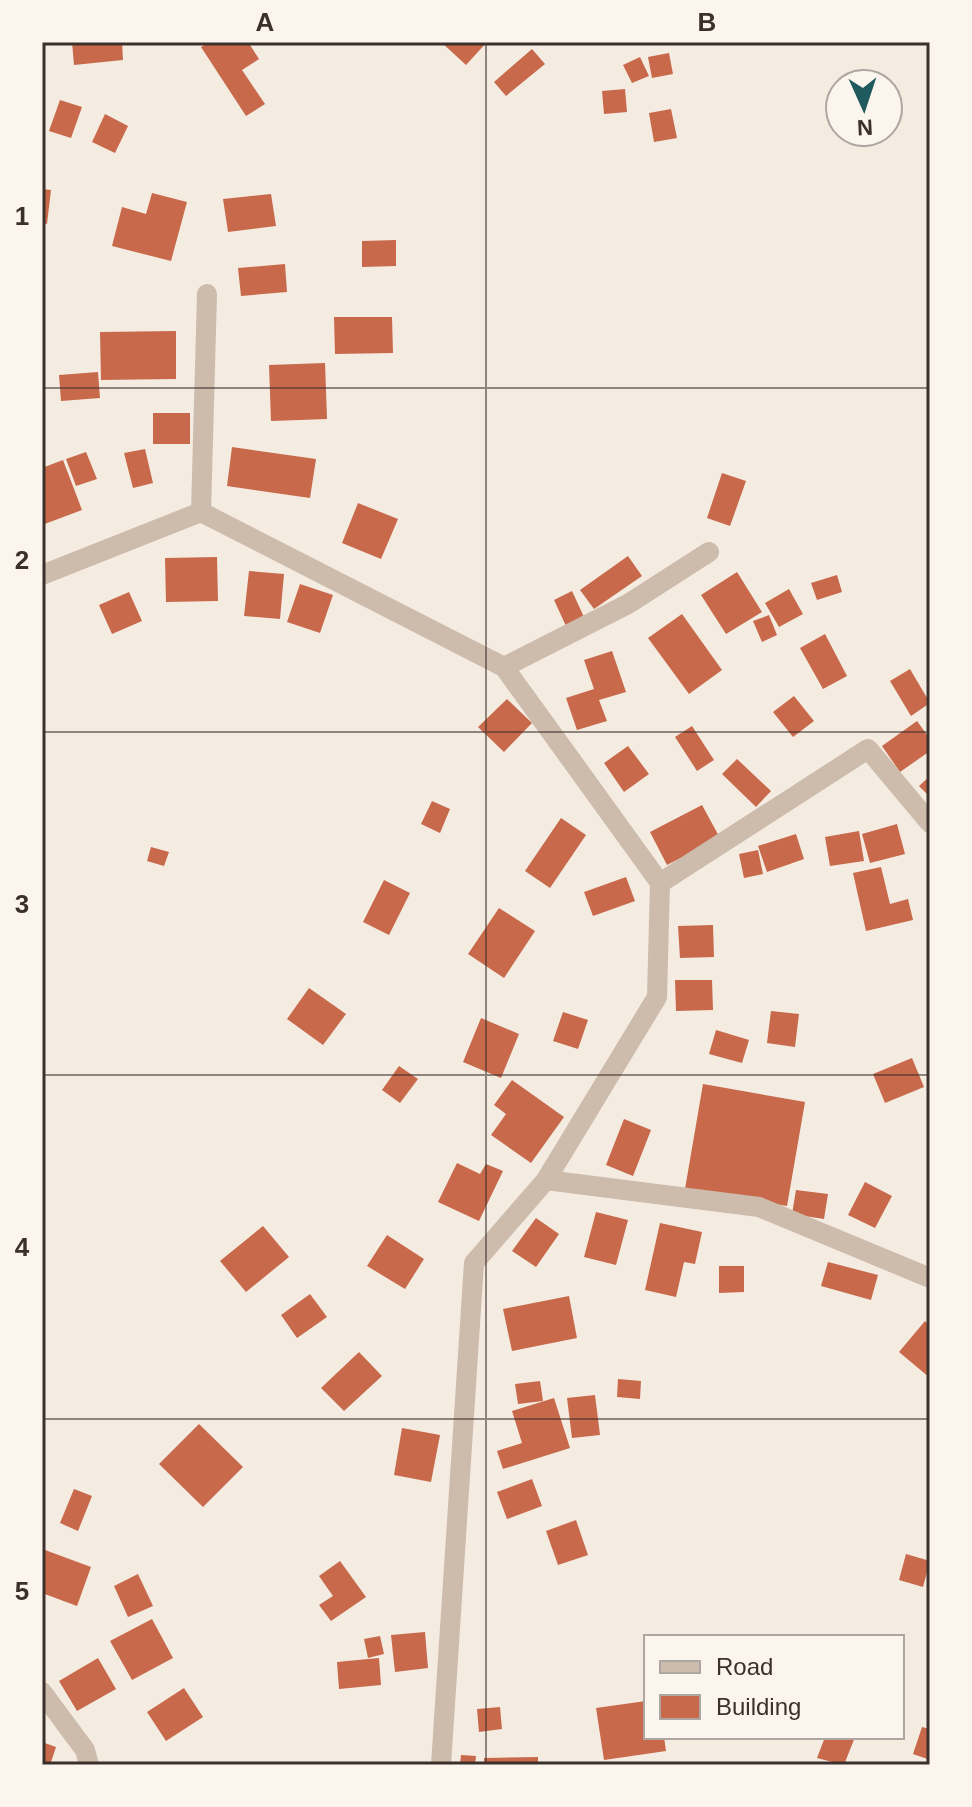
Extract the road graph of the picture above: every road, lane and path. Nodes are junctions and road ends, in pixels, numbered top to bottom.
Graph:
1 (207, 294) dead end
2 (201, 512) junction
3 (709, 552) dead end
4 (42, 575) edge
5 (504, 667) junction
6 (930, 823) edge
7 (660, 883) junction
8 (546, 1180) junction
9 (930, 1278) edge
10 (42, 1692) edge
11 (89, 1765) edge
12 (441, 1765) edge

1 - 2 street
2 - 4 street
2 - 5 street
3 - 5 street
5 - 7 street
6 - 7 street
7 - 8 street
8 - 9 street
8 - 12 street
10 - 11 street

